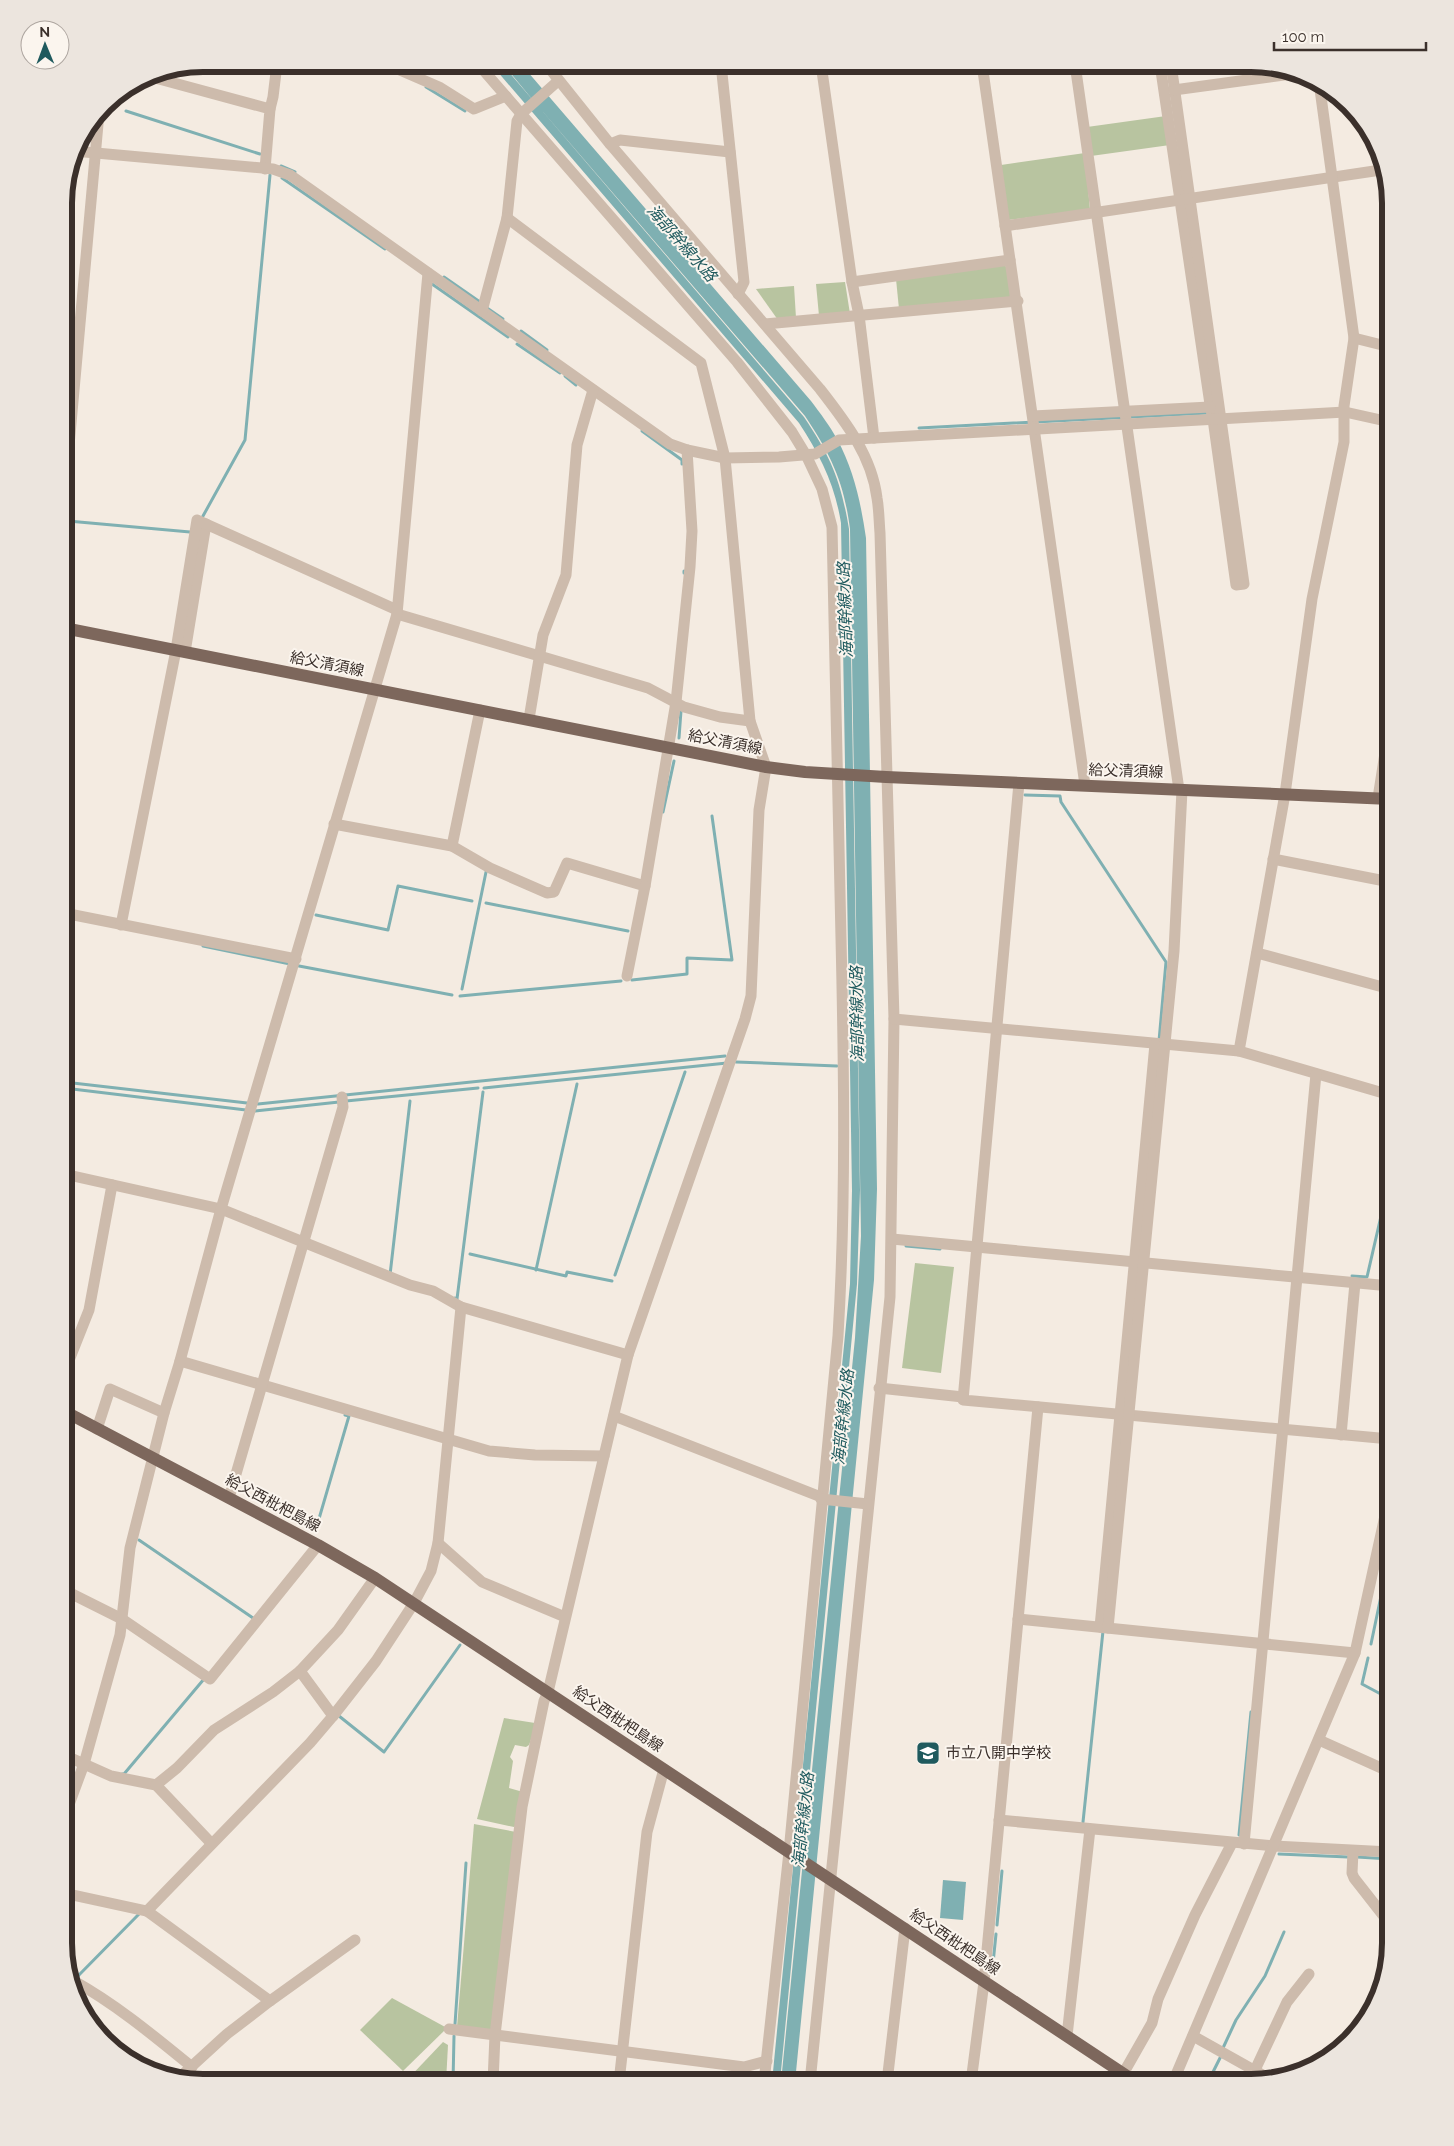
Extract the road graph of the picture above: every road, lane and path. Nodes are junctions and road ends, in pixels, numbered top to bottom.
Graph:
1 (276, 73) edge
2 (407, 73) edge
3 (486, 73) edge
4 (552, 73) edge
5 (722, 73) edge
6 (822, 73) edge
7 (983, 73) edge
8 (1076, 73) edge
9 (1162, 73) edge
10 (1171, 73) edge
11 (1279, 76) edge
12 (160, 79) edge
13 (558, 81) junction
14 (1174, 90) junction
15 (1321, 93) edge
16 (506, 96) junction
17 (270, 109) junction
18 (523, 112) junction
19 (98, 127) edge
20 (610, 144) junction
21 (83, 152) edge
22 (730, 152) junction
23 (96, 153) junction
24 (266, 169) junction
25 (1377, 171) edge
26 (1332, 178) junction
27 (1185, 199) junction
28 (1097, 212) junction
29 (507, 218) junction
30 (1006, 226) junction
31 (1010, 260) junction
32 (428, 273) junction
33 (852, 282) junction
34 (738, 294) junction
35 (1018, 301) junction
36 (482, 311) junction
37 (859, 315) junction
38 (765, 324) junction
39 (1354, 338) junction
40 (1382, 346) edge
41 (593, 390) junction
42 (73, 404) edge
43 (1345, 412) junction
44 (1213, 415) junction
45 (1126, 418) junction
46 (1382, 420) edge
47 (1034, 422) junction
48 (874, 438) junction
49 (856, 439) junction
50 (687, 450) junction
51 (810, 454) junction
52 (725, 458) junction
53 (397, 612) junction
54 (73, 630) edge
55 (180, 651) junction
56 (539, 655) junction
57 (374, 690) junction
58 (676, 702) junction
59 (480, 710) junction
60 (529, 719) junction
61 (750, 721) junction
62 (669, 748) junction
63 (766, 767) junction
64 (840, 774) junction
65 (880, 776) junction
66 (1018, 782) junction
67 (1085, 785) junction
68 (1181, 790) junction
69 (1285, 794) junction
70 (1382, 798) edge
71 (334, 824) junction
72 (452, 846) junction
73 (1273, 858) junction
74 (1382, 880) edge
75 (645, 886) junction
76 (73, 915) edge
77 (121, 924) junction
78 (1257, 953) junction
79 (296, 959) junction
80 (627, 976) dead end
81 (1382, 987) edge
82 (894, 1019) junction
83 (996, 1028) junction
84 (1159, 1044) junction
85 (1239, 1051) junction
86 (1316, 1074) junction
87 (1382, 1093) edge
88 (342, 1097) dead end
89 (72, 1176) edge
90 (112, 1185) junction
91 (222, 1209) junction
92 (892, 1239) junction
93 (303, 1242) junction
94 (976, 1246) junction
95 (1139, 1262) junction
96 (1296, 1277) junction
97 (1355, 1283) junction
98 (1382, 1285) edge
99 (461, 1308) junction
100 (72, 1352) edge
101 (628, 1355) junction
102 (180, 1361) junction
103 (262, 1384) junction
104 (879, 1388) junction
105 (963, 1396) junction
106 (1038, 1407) junction
107 (164, 1413) junction
108 (1124, 1414) junction
109 (72, 1415) edge
110 (614, 1416) junction
111 (97, 1428) junction
112 (1283, 1430) junction
113 (1341, 1435) junction
114 (1382, 1438) edge
115 (448, 1440) junction
116 (604, 1456) junction
117 (152, 1457) junction
118 (229, 1498) junction
119 (823, 1498) junction
120 (868, 1504) junction
121 (438, 1543) junction
122 (318, 1545) junction
123 (1382, 1548) edge
124 (375, 1578) junction
125 (72, 1594) edge
126 (414, 1603) junction
127 (566, 1617) junction
128 (1018, 1618) junction
129 (122, 1619) junction
130 (1104, 1627) junction
131 (1262, 1643) junction
132 (1355, 1653) junction
133 (300, 1671) junction
134 (548, 1692) junction
135 (333, 1716) junction
136 (1320, 1740) junction
137 (72, 1759) edge
138 (84, 1764) junction
139 (1382, 1768) edge
140 (664, 1769) junction
141 (156, 1784) junction
142 (72, 1796) edge
143 (999, 1820) junction
144 (1090, 1829) junction
145 (1232, 1842) junction
146 (211, 1843) junction
147 (1244, 1844) junction
148 (1274, 1846) junction
149 (1353, 1851) junction
150 (1382, 1852) edge
151 (790, 1853) junction
152 (831, 1880) junction
153 (72, 1895) edge
154 (147, 1910) junction
155 (1382, 1914) edge
156 (905, 1928) junction
157 (355, 1940) dead end
158 (1309, 1974) dead end
159 (984, 1982) junction
160 (79, 1984) edge
161 (270, 2001) junction
162 (450, 2029) dead end
163 (495, 2036) junction
164 (1067, 2036) junction
165 (1193, 2036) junction
166 (622, 2052) junction
167 (767, 2061) junction
168 (192, 2067) junction
169 (744, 2067) junction
170 (1255, 2070) junction
171 (187, 2072) edge
172 (493, 2073) edge
173 (620, 2073) edge
174 (1260, 2073) edge
175 (754, 2074) edge
176 (765, 2074) edge
177 (811, 2074) edge
178 (889, 2074) edge
179 (972, 2074) edge
180 (1123, 2074) joint
181 (1177, 2074) edge

1 - 17 street
2 - 16 street
3 - 16 street
4 - 13 street
5 - 22 street
6 - 33 street
7 - 30 street
8 - 28 street
9 - 27 street
10 - 14 street
11 - 14 street
12 - 17 street
13 - 18 street
13 - 20 street
14 - 27 street
15 - 26 street
16 - 18 street
17 - 24 street
18 - 29 street
18 - 51 street
19 - 23 street
20 - 22 street
20 - 34 street
21 - 23 street
22 - 34 street
23 - 24 street
23 - 42 street
24 - 32 street
25 - 26 street
26 - 27 street
26 - 39 street
27 - 28 street
27 - 44 street
28 - 30 street
28 - 45 street
29 - 36 street
29 - 52 street
30 - 31 street
31 - 33 street
31 - 35 street
32 - 36 street
32 - 53 street
33 - 37 street
34 - 38 street
35 - 37 street
35 - 47 street
36 - 41 street
37 - 38 street
37 - 48 street
38 - 49 street
39 - 40 street
39 - 43 street
41 - 50 street
41 - 56 street
43 - 44 street
43 - 46 street
43 - 69 street
44 - 44 street
44 - 45 street
45 - 47 street
45 - 68 street
47 - 48 street
47 - 67 street
48 - 49 street
49 - 51 street
49 - 65 street
50 - 52 street
50 - 58 street
51 - 52 street
51 - 64 street
52 - 61 street
53 - 55 street
53 - 56 street
53 - 57 street
54 - 55 main road, 給父清須線
55 - 57 main road, 給父清須線
55 - 77 street
56 - 58 street
56 - 60 street
57 - 59 main road, 給父清須線
57 - 71 street
58 - 61 street
58 - 62 street
59 - 60 main road, 給父清須線
59 - 72 street
60 - 62 main road, 給父清須線
61 - 63 street
62 - 63 main road, 給父清須線
62 - 75 street
63 - 64 main road, 給父清須線
63 - 101 street
64 - 65 main road, 給父清須線
64 - 119 street
65 - 66 main road, 給父清須線
65 - 82 street
66 - 67 main road, 給父清須線
66 - 83 street
67 - 68 main road, 給父清須線
68 - 69 main road, 給父清須線
68 - 84 street
69 - 70 main road, 給父清須線
69 - 73 street
71 - 72 street
71 - 79 street
72 - 75 street
73 - 74 street
73 - 78 street
75 - 80 street
76 - 77 street
77 - 79 street
78 - 81 street
78 - 85 street
79 - 91 street
82 - 83 street
82 - 92 street
83 - 84 street
83 - 94 street
84 - 85 street
84 - 95 street
85 - 86 street
86 - 87 street
86 - 96 street
88 - 93 street
89 - 90 street
90 - 91 street
90 - 100 street
91 - 93 street
91 - 102 street
92 - 94 street
92 - 104 street
93 - 99 street
93 - 103 street
94 - 95 street
94 - 105 street
95 - 96 street
95 - 108 street
96 - 97 street
96 - 112 street
97 - 98 street
97 - 113 street
99 - 101 street
99 - 115 street
101 - 110 street
102 - 103 street
102 - 107 street
103 - 115 street
103 - 118 street
104 - 105 street
104 - 120 street
105 - 106 street
106 - 108 street
106 - 128 street
107 - 111 street
107 - 117 street
108 - 112 street
108 - 130 street
109 - 111 main road, 給父西枇杷島線
110 - 116 street
110 - 119 street
111 - 117 main road, 給父西枇杷島線
112 - 113 street
112 - 131 street
113 - 114 street
115 - 116 street
115 - 121 street
116 - 127 street
117 - 118 main road, 給父西枇杷島線
117 - 129 street
118 - 122 main road, 給父西枇杷島線
119 - 120 street
119 - 151 street
120 - 152 street
121 - 126 street
121 - 127 street
122 - 124 main road, 給父西枇杷島線
122 - 129 street
123 - 132 street
124 - 126 main road, 給父西枇杷島線
124 - 133 street
125 - 129 street
126 - 134 main road, 給父西枇杷島線
126 - 135 street
127 - 134 street
128 - 130 street
128 - 143 street
129 - 138 street
130 - 131 street
131 - 132 street
131 - 147 street
132 - 136 street
133 - 135 street
133 - 141 street
134 - 140 main road, 給父西枇杷島線
134 - 163 street
135 - 146 street
136 - 139 street
136 - 148 street
137 - 138 street
138 - 141 street
138 - 142 street
140 - 151 main road, 給父西枇杷島線
140 - 166 street
141 - 146 street
143 - 144 street
143 - 159 street
144 - 145 street
144 - 164 street
145 - 147 street
145 - 180 street
146 - 154 street
147 - 148 street
148 - 149 street
148 - 165 street
149 - 150 street
149 - 155 street
151 - 152 main road, 給父西枇杷島線
151 - 167 street
152 - 156 main road, 給父西枇杷島線
152 - 177 street
153 - 154 street
154 - 161 street
156 - 159 main road, 給父西枇杷島線
156 - 178 street
157 - 161 street
158 - 170 street
159 - 164 main road, 給父西枇杷島線
159 - 179 street
160 - 168 street
161 - 168 street
162 - 163 street
163 - 166 street
163 - 172 street
164 - 180 main road, 給父西枇杷島線
165 - 170 street
165 - 181 street
166 - 169 street
166 - 173 street
167 - 169 street
167 - 176 street
168 - 171 street
169 - 175 street
170 - 174 street

